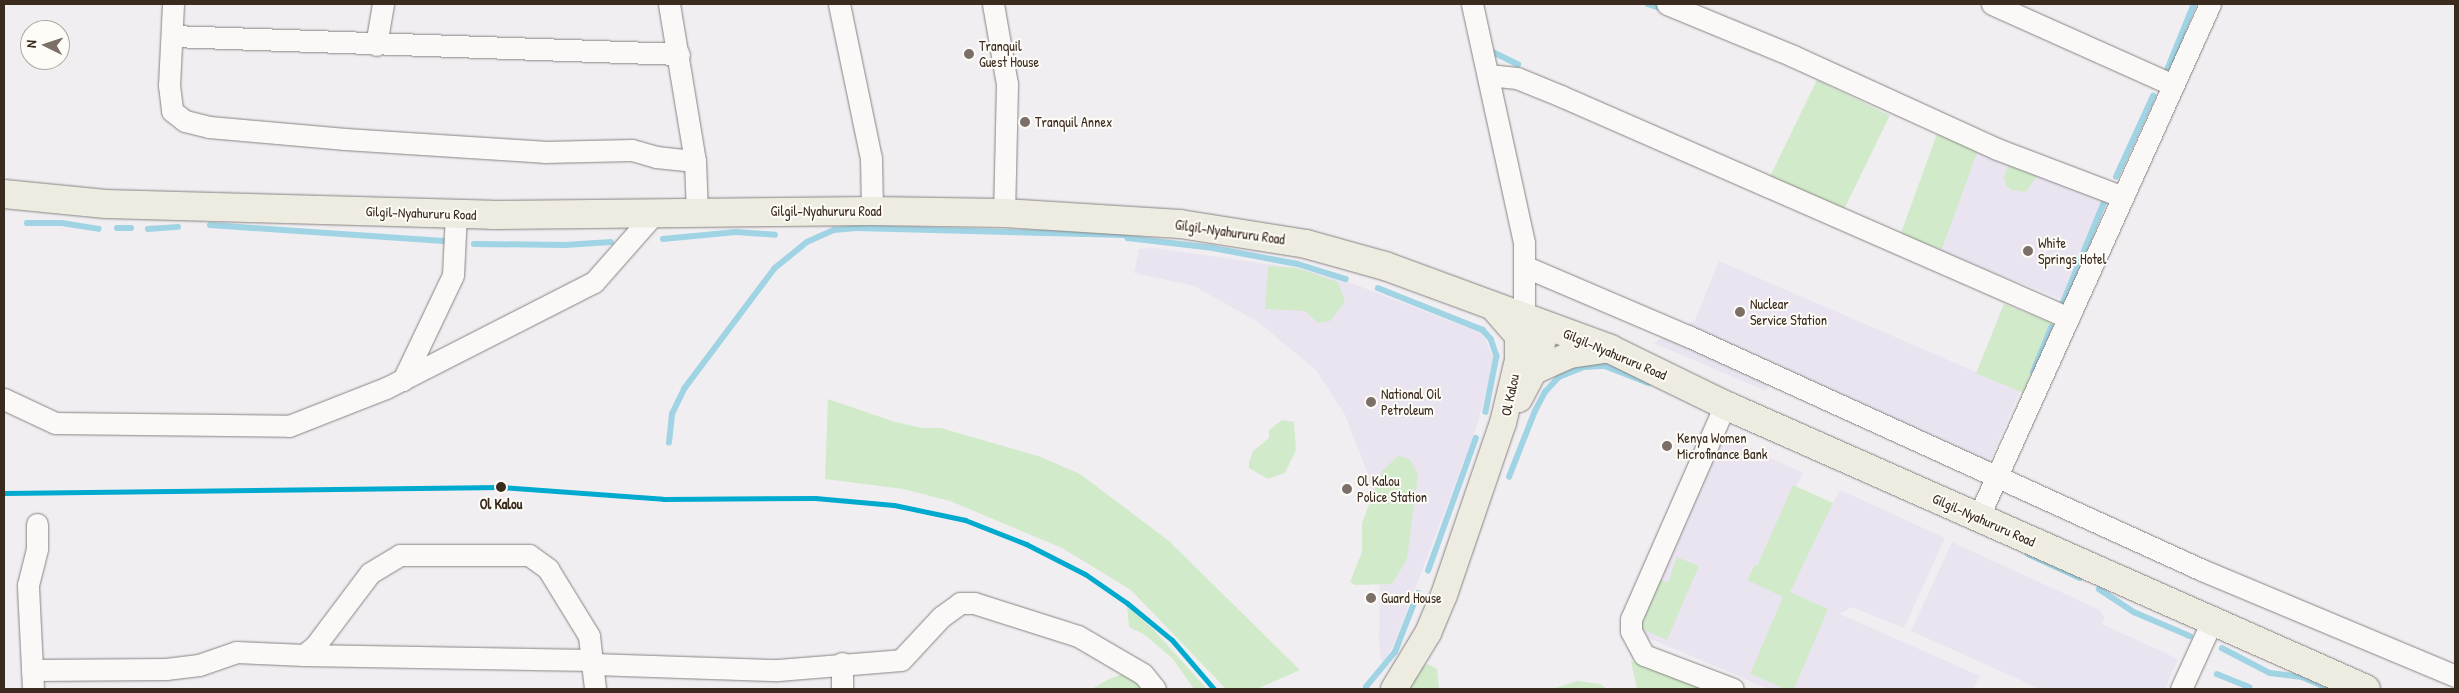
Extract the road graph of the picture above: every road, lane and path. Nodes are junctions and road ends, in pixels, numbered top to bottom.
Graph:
1 (173, 4) edge
2 (383, 4) edge
3 (669, 4) edge
4 (839, 4) edge
5 (993, 4) edge
6 (1472, 4) edge
7 (1667, 4) edge
8 (1992, 4) edge
9 (2210, 4) edge
10 (172, 36) junction
11 (376, 45) junction
12 (679, 54) junction
13 (1488, 75) junction
14 (2173, 85) junction
15 (695, 161) junction
16 (4, 194) edge
17 (2121, 196) junction
18 (872, 211) junction
19 (698, 212) junction
20 (1004, 213) junction
21 (456, 214) junction
22 (653, 215) junction
23 (1526, 267) junction
24 (1492, 306) junction
25 (2070, 318) junction
26 (1536, 322) junction
27 (1610, 349) junction
28 (1534, 372) junction
29 (402, 380) junction
30 (4, 398) edge
31 (1726, 405) junction
32 (1503, 423) junction
33 (1997, 479) junction
34 (1978, 518) junction
35 (37, 524) dead end
36 (2212, 622) junction
37 (304, 655) junction
38 (593, 662) junction
39 (842, 663) junction
40 (2455, 676) edge
41 (32, 679) edge
42 (595, 689) edge
43 (842, 689) edge
44 (1155, 689) edge
45 (1394, 689) edge
46 (1733, 689) edge
47 (2181, 689) edge
48 (2366, 689) edge

1 - 10 street
2 - 11 street
3 - 12 street
4 - 18 street
5 - 20 street
6 - 13 street
7 - 17 street
8 - 14 street
9 - 14 street
10 - 11 street
10 - 15 street
11 - 12 street
12 - 15 street
13 - 23 street
13 - 25 street
14 - 17 street
15 - 19 street
16 - 21 highway, Gilgil-Nyahururu Road
17 - 25 street
18 - 19 highway, Gilgil-Nyahururu Road
18 - 20 highway, Gilgil-Nyahururu Road
19 - 22 highway, Gilgil-Nyahururu Road
20 - 24 highway, Gilgil-Nyahururu Road
21 - 22 highway, Gilgil-Nyahururu Road
21 - 29 street
22 - 29 street
23 - 26 street
23 - 33 street
24 - 26 highway, Gilgil-Nyahururu Road
24 - 32 main road, Ol Kalou
25 - 33 street
26 - 27 highway, Gilgil-Nyahururu Road
26 - 28 main road, Ol Kalou
27 - 28 main road
27 - 31 highway, Gilgil-Nyahururu Road
28 - 32 main road, Ol Kalou
29 - 30 street
31 - 34 highway, Gilgil-Nyahururu Road
31 - 46 street
32 - 45 main road
33 - 34 street
33 - 40 street
34 - 36 highway, Gilgil-Nyahururu Road
35 - 41 street
36 - 47 street
36 - 48 highway, Gilgil-Nyahururu Road
37 - 38 street
37 - 38 street
37 - 41 street
38 - 39 street
38 - 42 street
39 - 43 street
39 - 44 street

